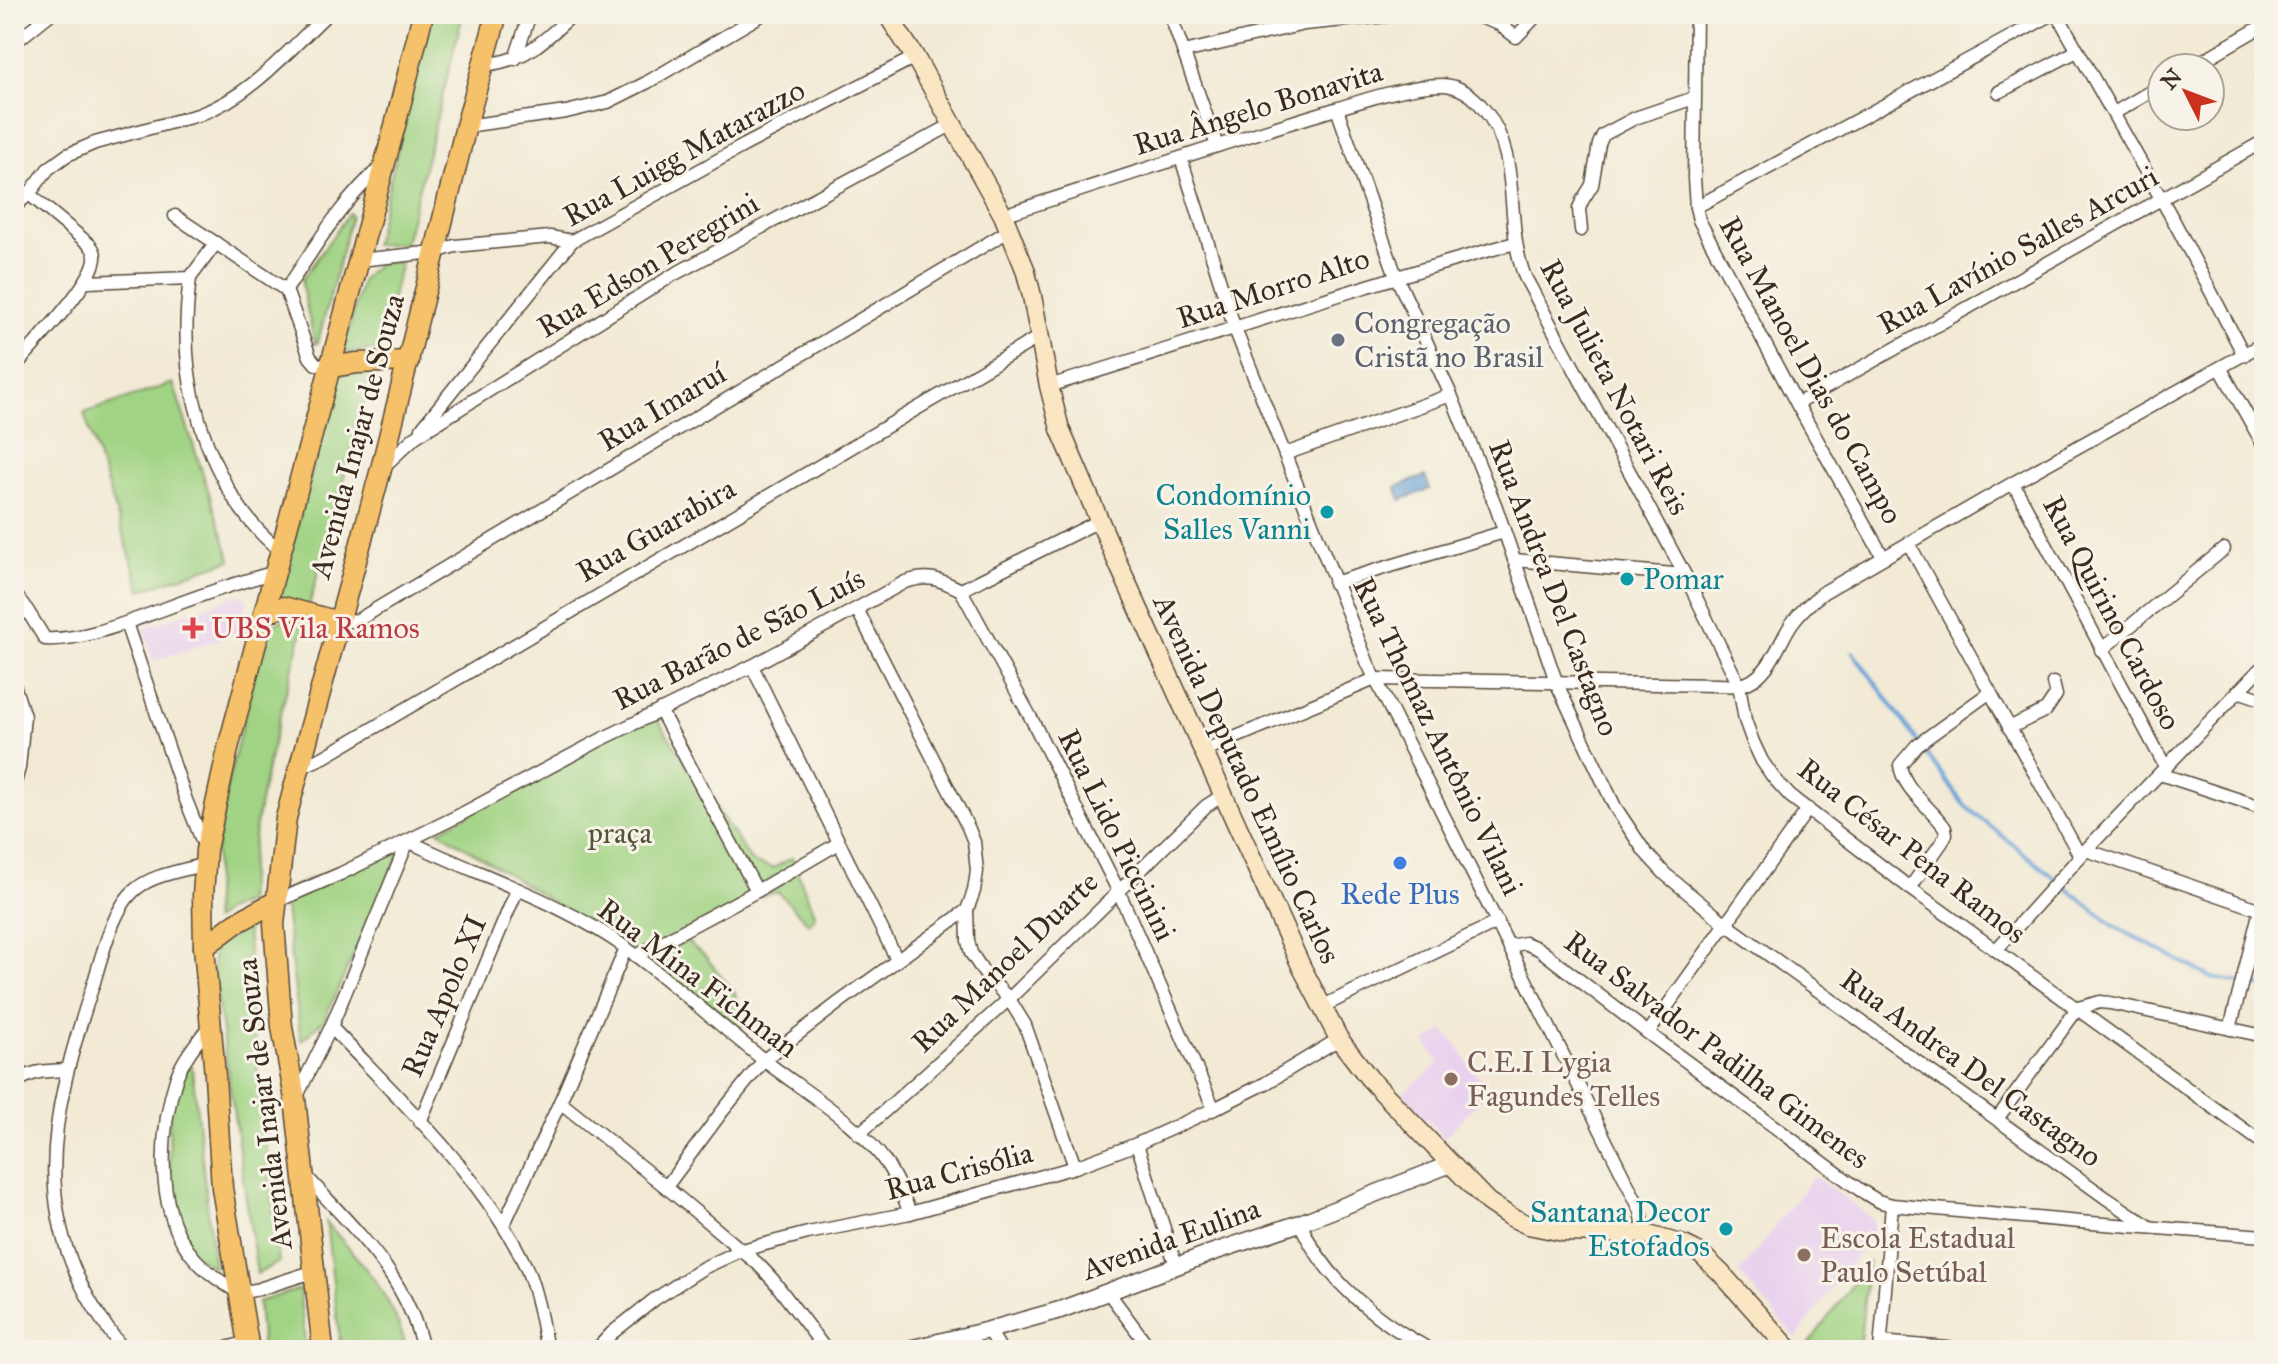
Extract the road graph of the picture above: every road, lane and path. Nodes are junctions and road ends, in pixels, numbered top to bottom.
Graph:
1 (50, 14) edge
2 (327, 14) edge
3 (423, 14) edge
4 (497, 14) edge
5 (530, 14) edge
6 (573, 14) edge
7 (763, 14) edge
8 (887, 14) edge
9 (1170, 14) edge
10 (1538, 14) edge
11 (1696, 14) edge
12 (2055, 14) edge
13 (1479, 15) edge
14 (2264, 25) edge
15 (14, 43) edge
16 (2077, 51) junction
17 (1184, 52) junction
18 (2218, 52) edge
19 (915, 57) junction
20 (515, 59) junction
21 (484, 65) junction
22 (1999, 92) dead end
23 (2146, 94) edge
24 (1694, 98) junction
25 (1337, 109) junction
26 (2114, 113) junction
27 (953, 124) junction
28 (466, 126) junction
29 (2264, 141) edge
30 (1503, 145) joint
31 (1217, 146) junction
32 (1181, 158) junction
33 (383, 165) junction
34 (29, 194) junction
35 (2161, 199) junction
36 (14, 207) edge
37 (1696, 207) junction
38 (175, 216) dead end
39 (1007, 223) junction
40 (1581, 230) dead end
41 (572, 241) junction
42 (216, 243) junction
43 (1515, 243) junction
44 (435, 252) junction
45 (359, 260) junction
46 (1396, 276) junction
47 (190, 278) junction
48 (87, 282) junction
49 (286, 290) junction
50 (1235, 329) junction
51 (1039, 337) junction
52 (2264, 343) edge
53 (2244, 355) junction
54 (409, 361) junction
55 (330, 367) junction
56 (14, 368) edge
57 (2221, 369) junction
58 (1049, 386) junction
59 (1451, 395) junction
60 (1797, 404) junction
61 (415, 437) junction
62 (2264, 446) edge
63 (1285, 454) junction
64 (381, 469) junction
65 (2013, 483) junction
66 (1099, 521) junction
67 (1504, 532) junction
68 (1909, 544) junction
69 (2224, 549) dead end
70 (281, 551) junction
71 (1883, 557) junction
72 (1514, 560) junction
73 (276, 572) junction
74 (1685, 575) junction
75 (236, 582) junction
76 (1334, 583) junction
77 (961, 590) junction
78 (14, 593) edge
79 (267, 604) junction
80 (857, 609) junction
81 (339, 622) junction
82 (126, 623) junction
83 (2101, 650) junction
84 (2264, 665) edge
85 (752, 666) junction
86 (1375, 679) junction
87 (2053, 683) dead end
88 (1557, 684) junction
89 (14, 685) edge
90 (1739, 685) junction
91 (2238, 691) junction
92 (1989, 693) junction
93 (2264, 700) edge
94 (660, 710) junction
95 (2009, 728) junction
96 (1203, 751) junction
97 (17, 765) edge
98 (299, 768) junction
99 (2163, 771) junction
100 (14, 786) edge
101 (1223, 795) junction
102 (2264, 808) edge
103 (1808, 809) junction
104 (408, 841) junction
105 (839, 843) junction
106 (2083, 853) junction
107 (205, 857) junction
108 (1910, 888) junction
109 (517, 890) junction
110 (1118, 890) junction
111 (757, 891) junction
112 (275, 902) junction
113 (967, 910) junction
114 (2262, 910) edge
115 (1498, 922) junction
116 (1726, 924) junction
117 (1509, 946) junction
118 (204, 947) junction
119 (1996, 950) junction
120 (631, 952) junction
121 (897, 960) junction
122 (1009, 999) junction
123 (1321, 1007) junction
124 (2078, 1008) junction
125 (211, 1024) junction
126 (331, 1027) junction
127 (2230, 1029) junction
128 (1648, 1033) junction
129 (2264, 1036) edge
130 (1339, 1039) junction
131 (764, 1060) junction
132 (67, 1070) junction
133 (14, 1085) edge
134 (295, 1099) junction
135 (560, 1102) junction
136 (1214, 1109) junction
137 (1997, 1119) junction
138 (420, 1122) junction
139 (859, 1134) junction
140 (1137, 1144) junction
141 (2264, 1144) edge
142 (1451, 1164) junction
143 (1075, 1167) junction
144 (305, 1174) junction
145 (666, 1187) junction
146 (2106, 1198) junction
147 (1892, 1205) junction
148 (910, 1213) junction
149 (1300, 1223) junction
150 (2091, 1223) junction
151 (504, 1224) junction
152 (2150, 1227) junction
153 (1645, 1234) junction
154 (2264, 1236) edge
155 (742, 1250) junction
156 (1176, 1266) junction
157 (315, 1271) junction
158 (1108, 1292) junction
159 (240, 1293) junction
160 (989, 1330) junction
161 (248, 1346) edge
162 (1881, 1346) edge
163 (124, 1350) edge
164 (220, 1350) edge
165 (323, 1350) edge
166 (423, 1350) edge
167 (547, 1350) edge
168 (596, 1350) edge
169 (826, 1350) edge
170 (905, 1350) edge
171 (1001, 1350) edge
172 (1151, 1350) edge
173 (1431, 1350) edge
174 (1790, 1350) edge
175 (1968, 1350) edge

1 - 15 street
2 - 34 street
3 - 33 main road, Avenida Inajar de Souza
4 - 21 main road, Avenida Inajar de Souza
5 - 20 street
6 - 20 street
7 - 28 street
8 - 19 main road, Avenida Deputado Emílio Carlos
9 - 17 street
10 - 13 street
11 - 24 street, Rua Manoel Dias do Campo
12 - 16 street
12 - 37 street
13 - 17 street
14 - 18 street
16 - 22 street
16 - 26 street
17 - 31 street
19 - 27 main road, Avenida Deputado Emílio Carlos
19 - 41 street, Rua Luigg Matarazzo
20 - 21 street
21 - 28 main road, Avenida Inajar de Souza
23 - 26 street
24 - 37 street, Rua Manoel Dias do Campo
24 - 40 street
25 - 30 street, Rua Ângelo Bonavita
25 - 31 street, Rua Ângelo Bonavita
25 - 46 street, Rua Andrea Del Castagno
26 - 35 street
27 - 39 main road, Avenida Deputado Emílio Carlos
27 - 61 street, Rua Edson Peregrini
28 - 44 main road, Avenida Inajar de Souza
29 - 35 street, Rua Lavínio Salles Arcuri
30 - 43 street, Rua Julieta Notari Reis
31 - 32 street, Rua Ângelo Bonavita
32 - 39 street, Rua Ângelo Bonavita
32 - 50 street, Rua Thomaz Antônio Vilani
33 - 45 main road, Avenida Inajar de Souza
33 - 49 street
34 - 36 street
34 - 48 street
35 - 53 street
35 - 60 street, Rua Lavínio Salles Arcuri
37 - 60 street, Rua Manoel Dias do Campo
38 - 42 street
39 - 51 main road, Avenida Deputado Emílio Carlos
39 - 81 street, Rua Imaruí
41 - 44 street
41 - 61 street, Rua Luigg Matarazzo
42 - 47 street
42 - 49 street
43 - 46 street, Rua Morro Alto
43 - 74 street, Rua Julieta Notari Reis
44 - 45 street
44 - 54 main road, Avenida Inajar de Souza
45 - 55 main road, Avenida Inajar de Souza
46 - 50 street, Rua Morro Alto
46 - 59 street, Rua Andrea Del Castagno
47 - 48 street
47 - 70 street
48 - 56 street
49 - 55 street
50 - 58 street, Rua Morro Alto
50 - 63 street, Rua Thomaz Antônio Vilani
51 - 58 main road, Avenida Deputado Emílio Carlos
51 - 98 street, Rua Guarabira
52 - 53 street
53 - 57 street
54 - 55 main road
54 - 64 main road, Avenida Inajar de Souza
55 - 70 main road, Avenida Inajar de Souza
57 - 62 street
57 - 65 street
58 - 66 main road, Avenida Deputado Emílio Carlos
59 - 63 street
59 - 67 street, Rua Andrea Del Castagno
60 - 71 street, Rua Manoel Dias do Campo
61 - 64 street, Rua Edson Peregrini
63 - 76 street, Rua Thomaz Antônio Vilani
64 - 81 main road, Avenida Inajar de Souza
65 - 68 street
65 - 83 street, Rua Quirino Cardoso
66 - 77 street
66 - 96 main road, Avenida Deputado Emílio Carlos
67 - 72 street, Rua Andrea Del Castagno
67 - 76 street
68 - 71 street
68 - 92 street, Rua Manoel Dias do Campo
69 - 83 street
70 - 73 main road, Avenida Inajar de Souza
71 - 90 street
72 - 74 street
72 - 88 street, Rua Andrea Del Castagno
73 - 75 street
73 - 79 main road, Avenida Inajar de Souza
74 - 90 street, Rua Julieta Notari Reis
75 - 79 street
75 - 82 street
76 - 86 street, Rua Thomaz Antônio Vilani
77 - 80 street, Rua Barão de São Luís
77 - 110 street, Rua Lido Piccinini
78 - 82 street
79 - 81 main road
79 - 107 main road, Avenida Inajar de Souza
80 - 85 street, Rua Barão de São Luís
80 - 113 street
81 - 98 main road, Avenida Inajar de Souza
82 - 107 street
83 - 99 street, Rua Quirino Cardoso
84 - 91 street
85 - 94 street, Rua Barão de São Luís
85 - 105 street
86 - 88 street
86 - 96 street
86 - 115 street, Rua Thomaz Antônio Vilani
87 - 95 street
88 - 90 street
88 - 116 street, Rua Andrea Del Castagno
89 - 97 street
90 - 103 street, Rua César Pena Ramos
91 - 93 street
91 - 99 street
92 - 95 street, Rua Manoel Dias do Campo
92 - 108 street
94 - 104 street, Rua Barão de São Luís
94 - 111 street
95 - 106 street, Rua Manoel Dias do Campo
96 - 101 main road, Avenida Deputado Emílio Carlos
97 - 100 street
98 - 112 main road, Avenida Inajar de Souza
99 - 102 street
99 - 106 street
101 - 110 street, Rua Manoel Duarte
101 - 123 main road, Avenida Deputado Emílio Carlos
103 - 108 street, Rua César Pena Ramos
103 - 116 street
104 - 109 street, Rua Mina Fichman
104 - 112 street, Rua Barão de São Luís
104 - 126 street
105 - 111 street
105 - 121 street
106 - 114 street
106 - 119 street
107 - 118 main road, Avenida Inajar de Souza
107 - 132 street
108 - 119 street, Rua César Pena Ramos
109 - 120 street, Rua Mina Fichman
109 - 138 street, Rua Apolo XI
110 - 122 street, Rua Manoel Duarte
110 - 136 street, Rua Lido Piccinini
111 - 120 street
112 - 118 main road
112 - 134 main road, Avenida Inajar de Souza
113 - 121 street
113 - 122 street
114 - 127 street
115 - 117 street, Rua Thomaz Antônio Vilani
115 - 123 street
116 - 128 street
116 - 137 street, Rua Andrea Del Castagno
117 - 128 street, Rua Salvador Padilha Gimenes
117 - 153 street, Rua Thomaz Antônio Vilani
118 - 125 main road, Avenida Inajar de Souza
119 - 124 street, Rua César Pena Ramos
120 - 131 street, Rua Mina Fichman
120 - 135 street
121 - 131 street
122 - 139 street, Rua Manoel Duarte
122 - 143 street
123 - 130 main road, Avenida Deputado Emílio Carlos
124 - 127 street
124 - 137 street
124 - 141 street, Rua César Pena Ramos
125 - 159 main road, Avenida Inajar de Souza
125 - 159 street
126 - 134 street
126 - 138 street
127 - 129 street
128 - 147 street, Rua Salvador Padilha Gimenes
130 - 136 street, Rua Crisólia
130 - 142 main road, Avenida Deputado Emílio Carlos
131 - 139 street, Rua Mina Fichman
131 - 145 street
132 - 133 street
132 - 163 street
134 - 144 main road, Avenida Inajar de Souza
135 - 145 street
135 - 151 street
136 - 140 street, Rua Crisólia
137 - 146 street, Rua Andrea Del Castagno
138 - 151 street
139 - 148 street, Rua Mina Fichman
140 - 143 street, Rua Crisólia
140 - 156 street
142 - 149 street, Avenida Eulina
142 - 153 main road, Avenida Deputado Emílio Carlos
143 - 148 street, Rua Crisólia
144 - 157 main road, Avenida Inajar de Souza
144 - 166 street
145 - 155 street
146 - 150 street
146 - 152 street, Rua Andrea Del Castagno
147 - 150 street
147 - 162 street
148 - 155 street, Rua Crisólia
149 - 156 street, Avenida Eulina
149 - 173 street
150 - 152 street
151 - 167 street
152 - 154 street
153 - 174 main road, Avenida Deputado Emílio Carlos
155 - 168 street, Rua Crisólia
155 - 169 street
156 - 158 street, Avenida Eulina
157 - 159 street
157 - 165 main road, Avenida Inajar de Souza
158 - 160 street, Avenida Eulina
158 - 172 street
159 - 161 main road, Avenida Inajar de Souza
160 - 170 street, Avenida Eulina
160 - 171 street
161 - 164 street
162 - 175 street

